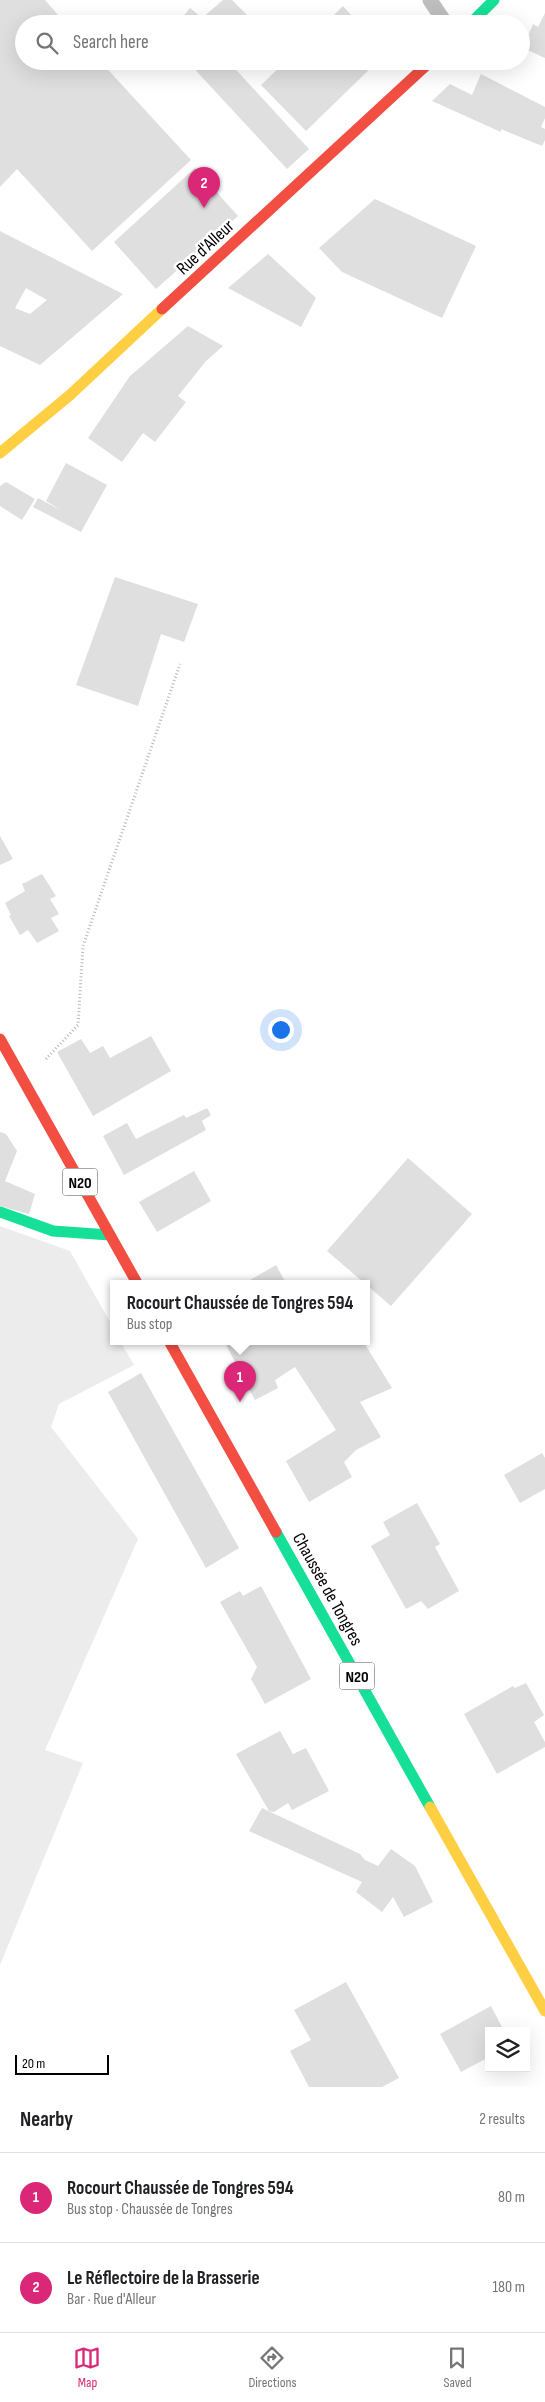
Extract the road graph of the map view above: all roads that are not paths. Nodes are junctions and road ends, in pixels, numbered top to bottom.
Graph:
1 (430, 0) edge
2 (494, 0) edge
3 (440, 15) edge
4 (479, 15) edge
5 (421, 70) edge
6 (0, 453) edge
7 (0, 1039) edge
8 (0, 1212) edge
9 (110, 1235) junction
10 (135, 1280) edge
11 (171, 1345) edge
12 (545, 2011) edge

1 - 3 lane
2 - 4 main road
5 - 6 main road, Rue d'Alleur
7 - 9 main road, N20
8 - 9 main road
9 - 10 main road, N20
11 - 12 main road, Chaussée de Tongres / N20

